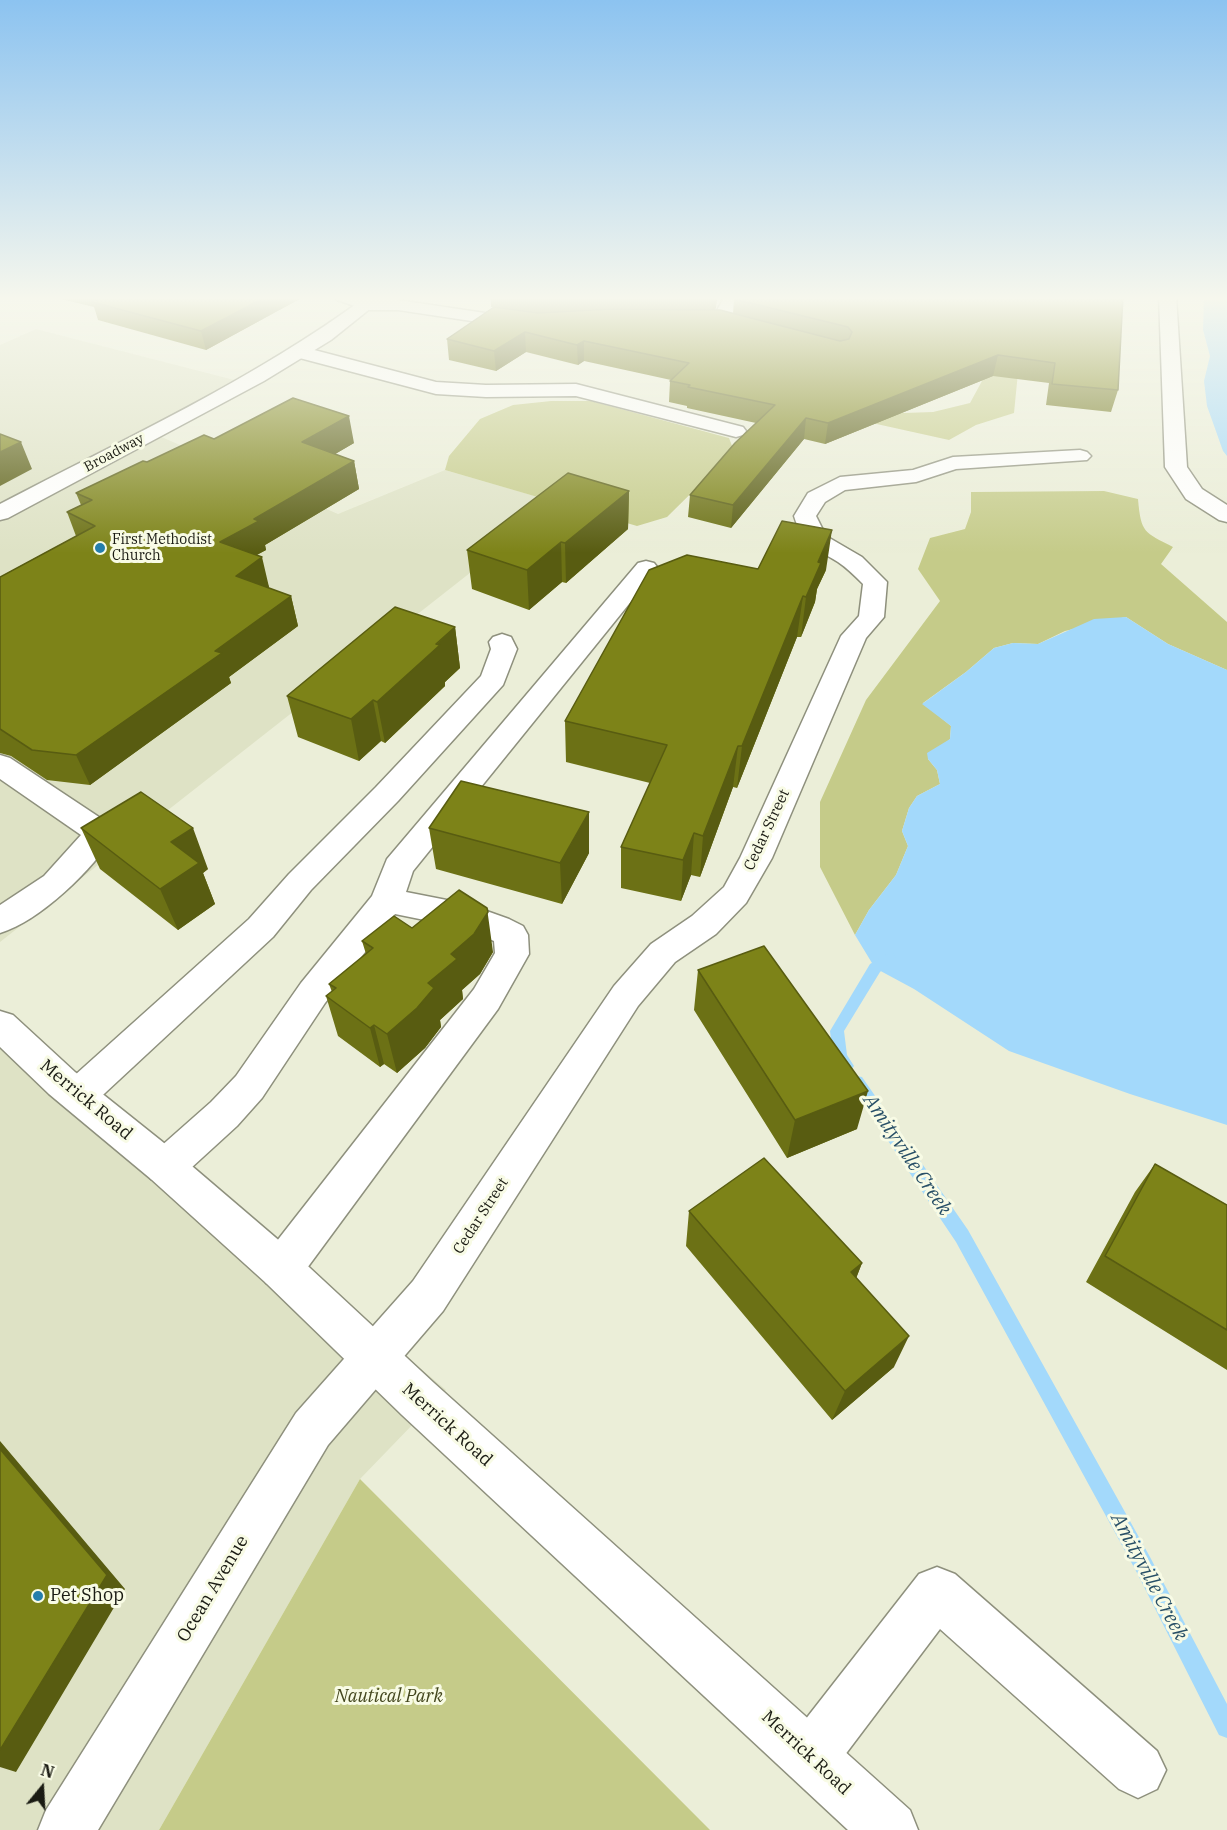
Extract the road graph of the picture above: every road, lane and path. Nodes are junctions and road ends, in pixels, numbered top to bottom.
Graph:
1 (249, 381) edge
2 (411, 381) edge
3 (1171, 381) edge
4 (736, 431) dead end
5 (1080, 456) dead end
6 (0, 513) edge
7 (1227, 514) edge
8 (646, 568) dead end
9 (502, 642) dead end
10 (0, 765) edge
11 (387, 901) junction
12 (0, 921) edge
13 (0, 1025) edge
14 (78, 1095) junction
15 (165, 1167) junction
16 (281, 1269) junction
17 (375, 1359) junction
18 (810, 1757) junction
19 (1138, 1770) dead end
20 (66, 1830) edge
21 (890, 1830) edge

1 - 6 street, Broadway
2 - 4 street
3 - 7 street
5 - 17 street, Cedar Street
8 - 11 street
9 - 14 street
10 - 12 street
11 - 15 street
11 - 16 street
13 - 14 street, Merrick Road
14 - 15 street, Merrick Road
15 - 16 street, Merrick Road
16 - 17 street, Merrick Road
17 - 18 street, Merrick Road
17 - 20 street, Ocean Avenue
18 - 19 street
18 - 21 street, Merrick Road

